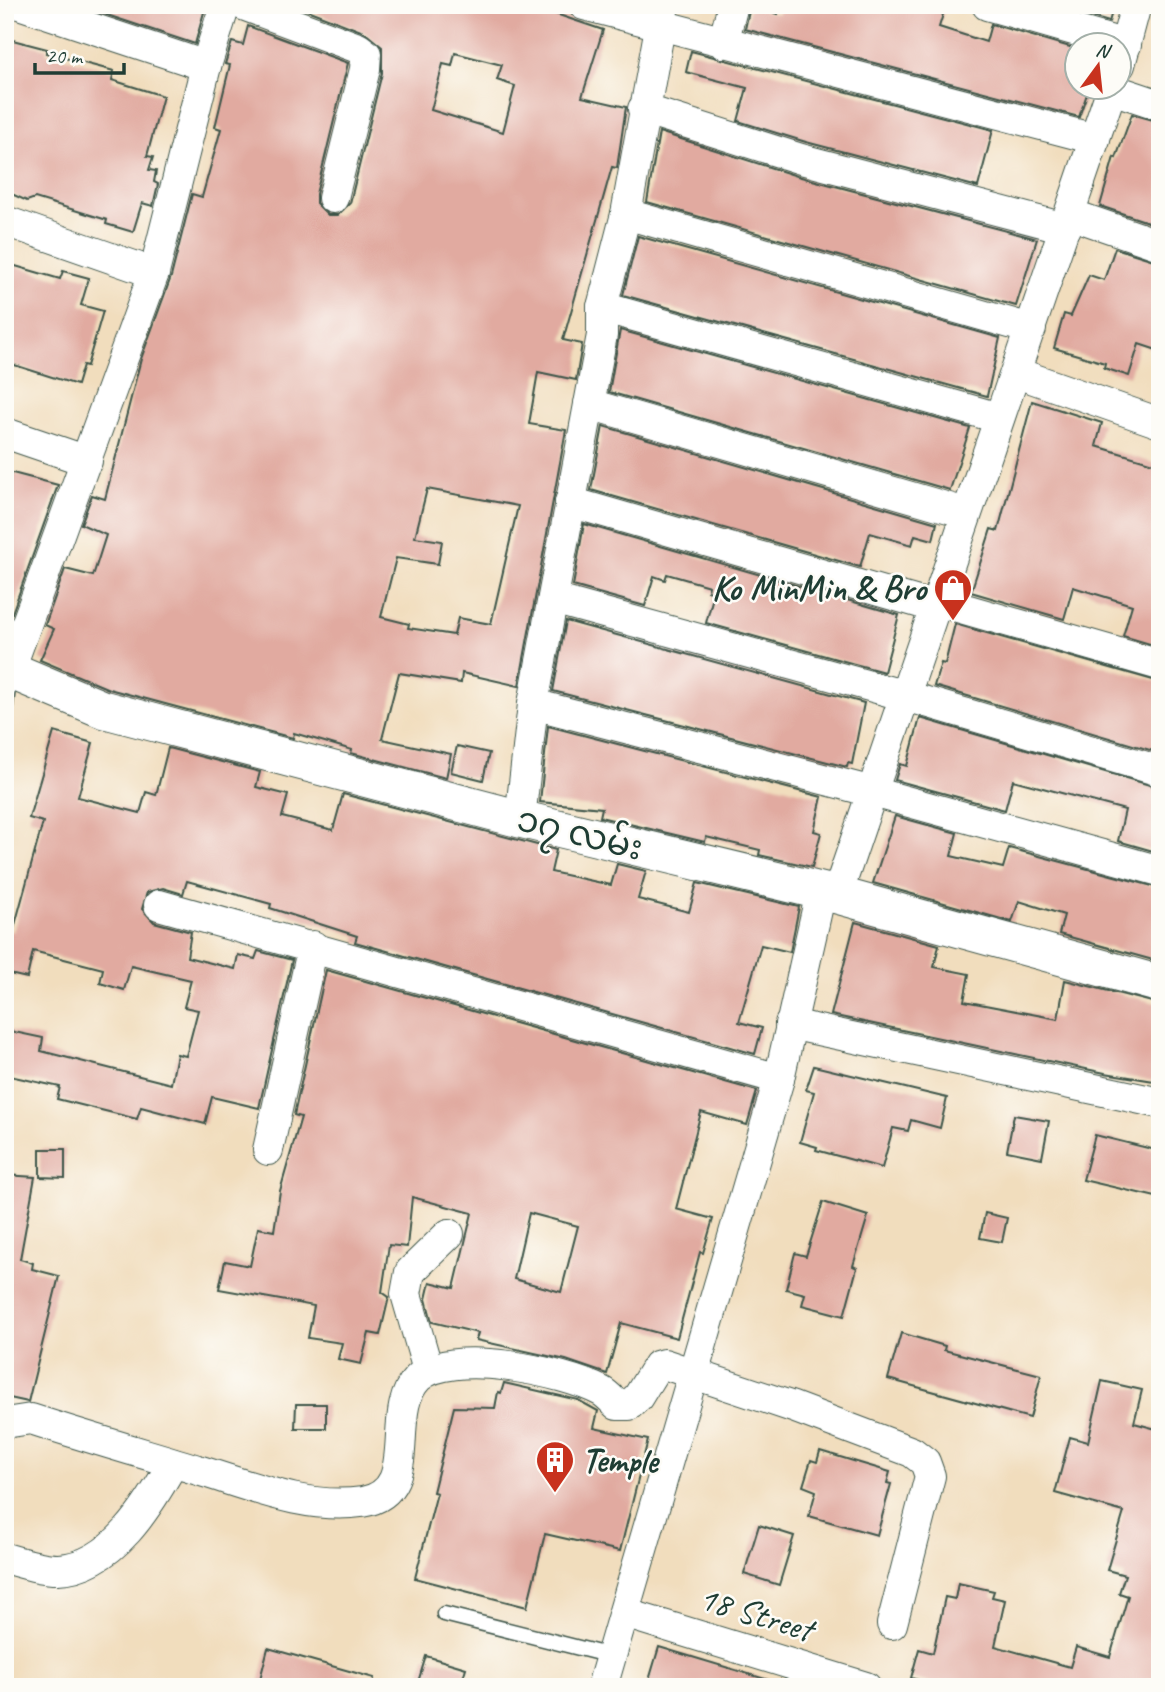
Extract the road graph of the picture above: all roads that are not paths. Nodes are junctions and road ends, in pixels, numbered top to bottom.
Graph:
1 (22, 5) edge
2 (226, 5) edge
3 (243, 5) edge
4 (583, 5) edge
5 (733, 5) edge
6 (1136, 5) edge
7 (993, 6) edge
8 (87, 15) edge
9 (662, 16) edge
10 (1128, 32) edge
11 (723, 43) junction
12 (1064, 43) edge
13 (206, 66) junction
14 (1134, 84) edge
15 (1107, 102) edge
16 (1160, 105) edge
17 (643, 109) junction
18 (1095, 139) junction
19 (333, 198) dead end
20 (626, 214) junction
21 (1068, 221) junction
22 (5, 222) edge
23 (1160, 245) edge
24 (155, 273) junction
25 (602, 307) junction
26 (1031, 329) junction
27 (1017, 373) junction
28 (589, 404) junction
29 (999, 418) junction
30 (1160, 423) edge
31 (5, 433) edge
32 (88, 461) junction
33 (570, 502) junction
34 (966, 513) junction
35 (553, 599) junction
36 (936, 604) junction
37 (1160, 665) edge
38 (8, 668) edge
39 (906, 696) junction
40 (533, 704) junction
41 (5, 712) edge
42 (1160, 771) edge
43 (873, 792) junction
44 (520, 819) junction
45 (1160, 872) edge
46 (829, 893) junction
47 (159, 905) dead end
48 (313, 947) junction
49 (1160, 984) edge
50 (790, 1024) junction
51 (779, 1079) junction
52 (1160, 1103) edge
53 (268, 1150) dead end
54 (449, 1234) dead end
55 (428, 1370) junction
56 (694, 1372) junction
57 (5, 1423) edge
58 (173, 1463) junction
59 (5, 1558) edge
60 (624, 1612) junction
61 (444, 1614) dead end
62 (891, 1624) dead end
63 (611, 1656) junction
64 (602, 1687) edge
65 (866, 1687) edge

1 - 8 street
2 - 13 street
3 - 19 street
4 - 9 street
5 - 11 street
6 - 10 street
7 - 12 street
8 - 13 street
9 - 11 street
9 - 17 street
11 - 18 street
13 - 24 street
14 - 16 street
15 - 18 street
17 - 20 street
17 - 21 street
18 - 21 street
20 - 25 street
20 - 26 street
21 - 23 street
21 - 26 street
22 - 24 street
24 - 32 street
25 - 28 street
25 - 29 street
26 - 27 street
27 - 29 street
27 - 30 street
28 - 33 street
28 - 34 street
29 - 34 street
31 - 32 street
32 - 38 street
33 - 35 street
33 - 36 street
34 - 36 street
35 - 39 street
35 - 40 street
36 - 37 street
36 - 39 street
38 - 41 lane
38 - 44 street, ၁၇ လမ်း
39 - 42 street
39 - 43 street
40 - 43 street
40 - 44 street
43 - 45 street
43 - 46 street
44 - 46 street, ၁၇ လမ်း
46 - 49 street, ၁၇ လမ်း
46 - 50 street
47 - 48 street
48 - 51 street
48 - 53 street
50 - 51 street
50 - 52 street
51 - 56 street
54 - 55 street
55 - 56 street
55 - 58 street
56 - 60 street
56 - 62 street
57 - 58 street
58 - 59 street
60 - 63 street
60 - 65 street, 18 Street
61 - 63 lane
63 - 64 street

